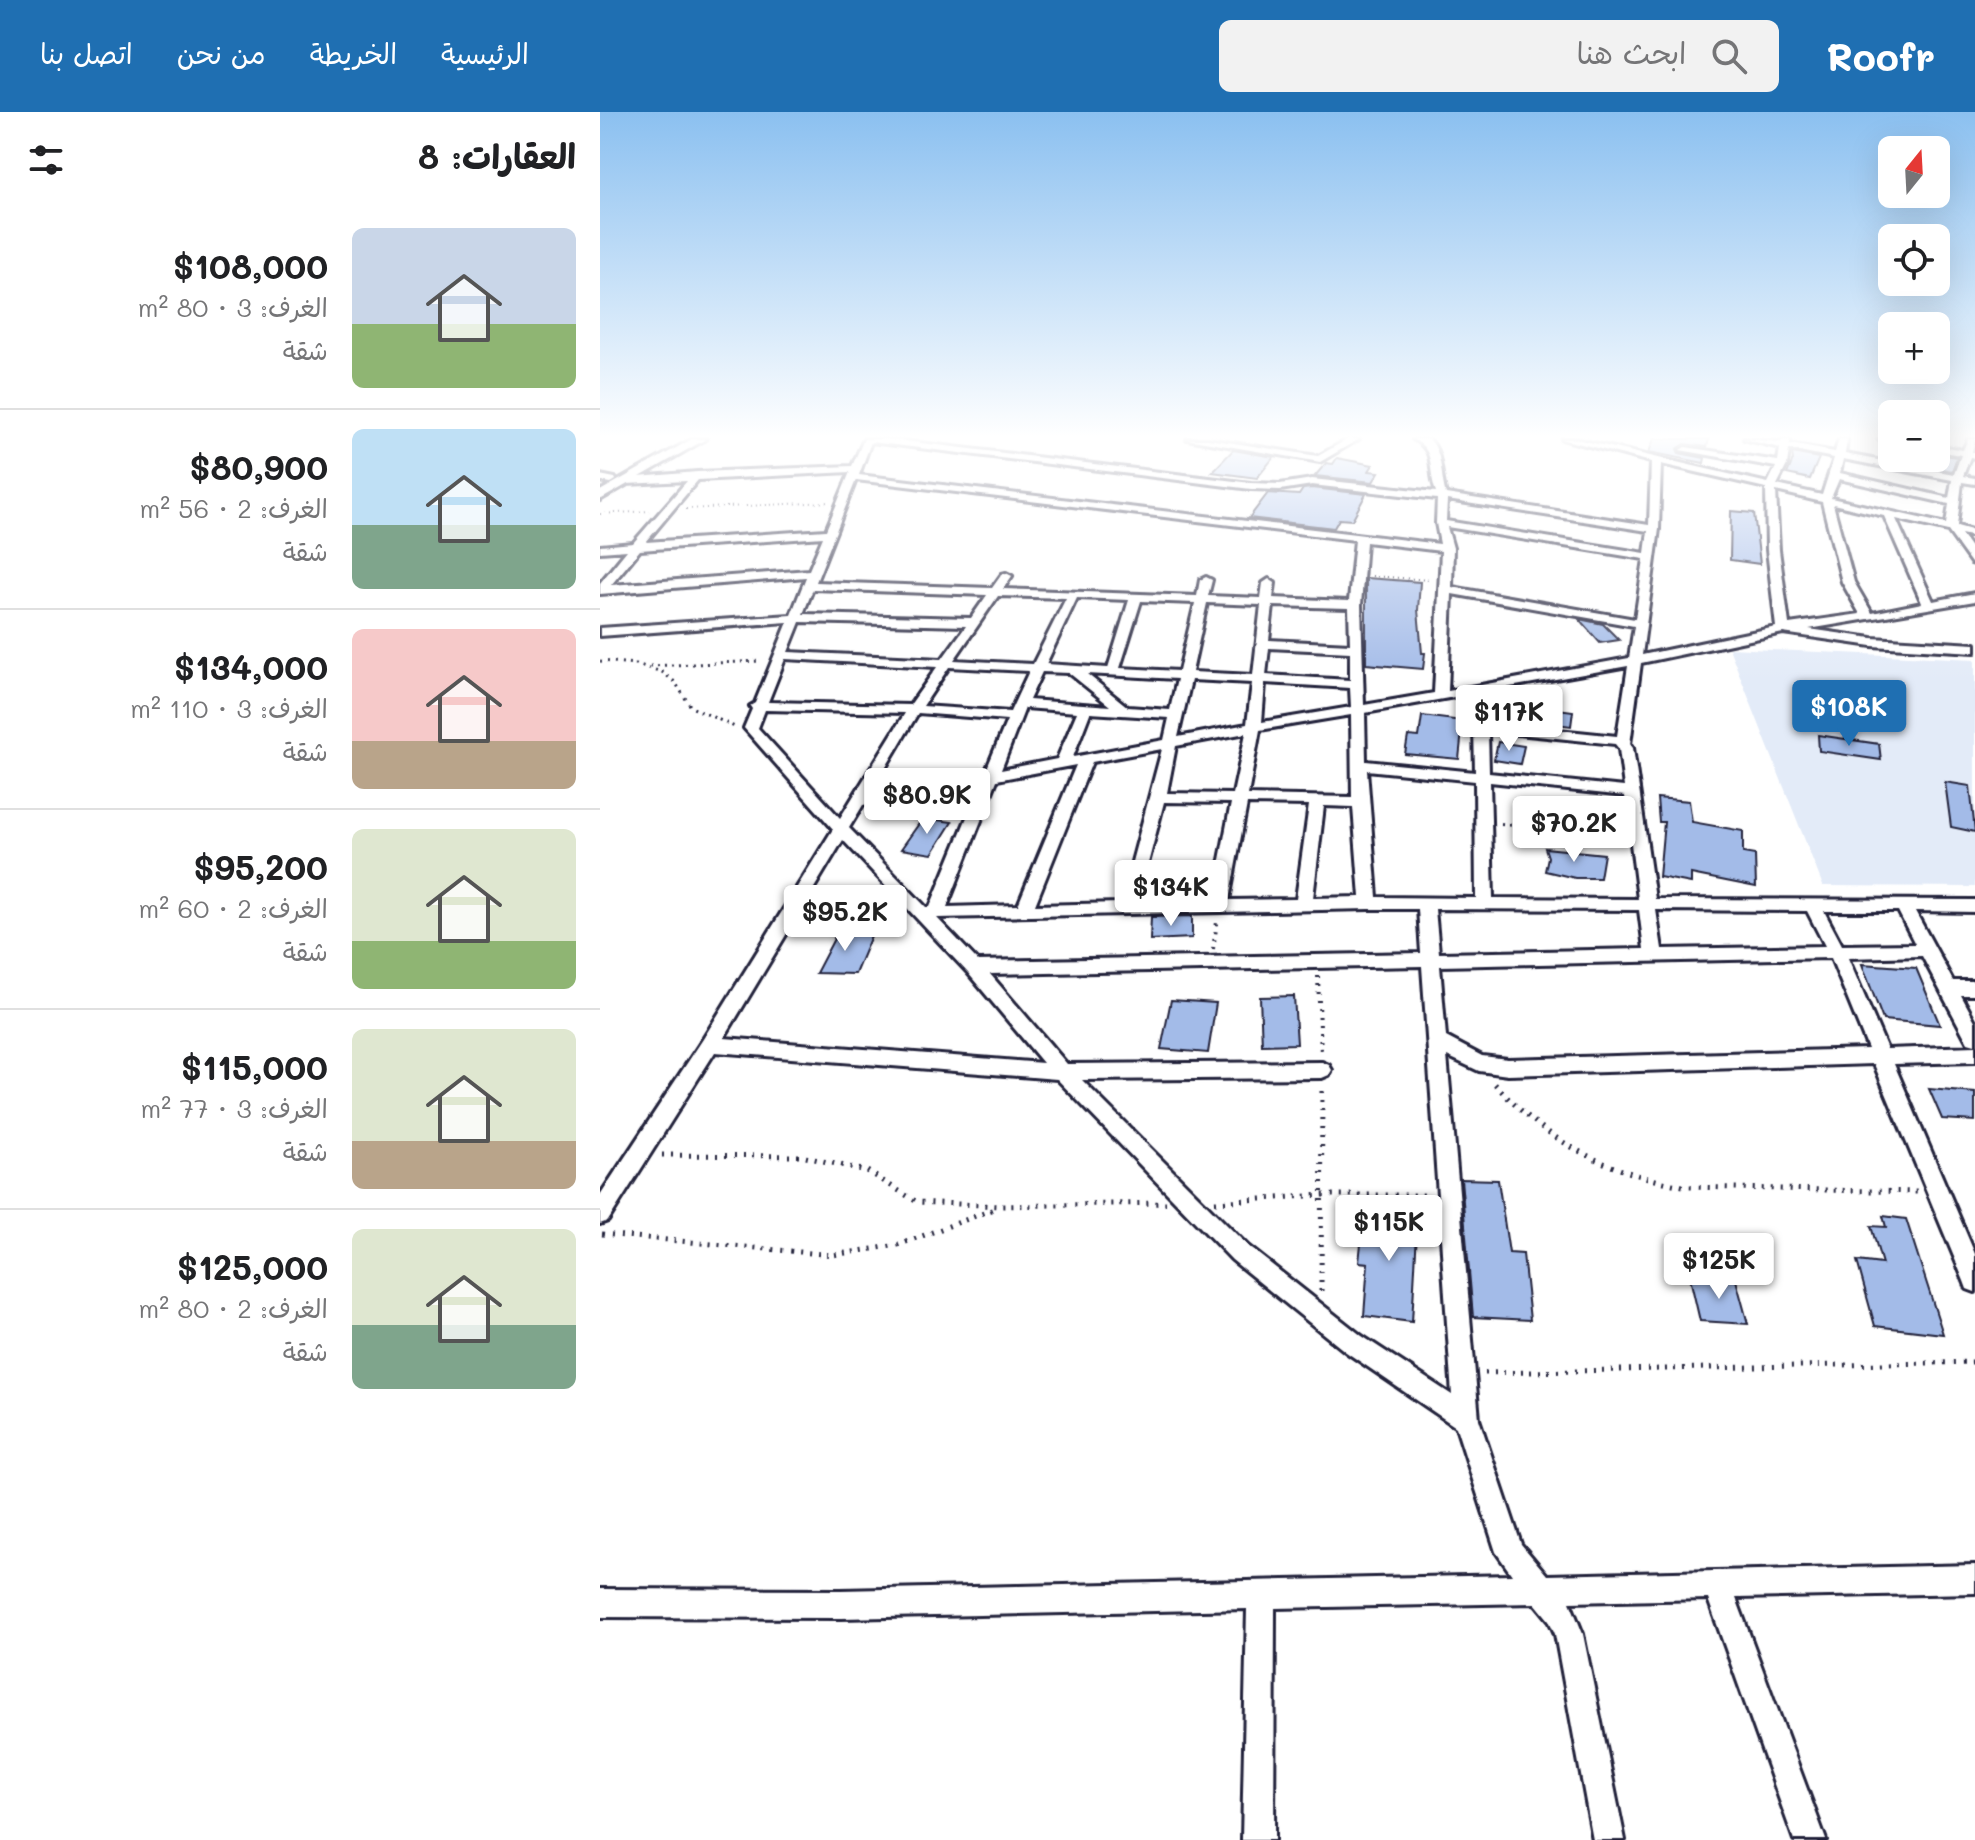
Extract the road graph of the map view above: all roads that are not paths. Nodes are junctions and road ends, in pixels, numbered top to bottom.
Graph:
1 (659, 520) edge
2 (834, 520) edge
3 (1218, 520) edge
4 (1441, 520) edge
5 (1483, 520) edge
6 (1593, 520) edge
7 (1654, 520) edge
8 (1772, 520) edge
9 (1832, 520) edge
10 (1891, 520) edge
11 (1916, 520) edge
12 (1952, 520) edge
13 (1441, 523) junction
14 (1480, 528) junction
15 (1951, 528) junction
16 (1654, 529) junction
17 (828, 533) junction
18 (1975, 534) edge
19 (1361, 538) junction
20 (635, 547) junction
21 (1447, 548) junction
22 (600, 549) edge
23 (1650, 557) junction
24 (1975, 561) edge
25 (1006, 576) dead end
26 (810, 579) junction
27 (1206, 580) dead end
28 (1269, 583) dead end
29 (1447, 585) junction
30 (600, 590) edge
31 (995, 593) junction
32 (1073, 595) junction
33 (1975, 597) edge
34 (1136, 598) junction
35 (1199, 599) junction
36 (1268, 602) junction
37 (1928, 603) junction
38 (1355, 605) junction
39 (1868, 617) junction
40 (795, 618) junction
41 (973, 622) junction
42 (1642, 624) junction
43 (1783, 629) junction
44 (600, 632) edge
45 (1263, 644) junction
46 (1355, 648) junction
47 (1975, 648) edge
48 (780, 658) junction
49 (946, 662) junction
50 (1633, 662) junction
51 (1036, 667) junction
52 (1072, 669) junction
53 (1113, 671) junction
54 (1183, 675) junction
55 (1259, 679) junction
56 (1356, 684) junction
57 (1441, 697) junction
58 (757, 706) junction
59 (914, 709) junction
60 (1085, 709) junction
61 (1017, 710) junction
62 (1126, 712) junction
63 (1357, 712) junction
64 (1175, 714) junction
65 (1254, 727) junction
66 (1169, 743) junction
67 (1623, 743) junction
68 (1086, 758) junction
69 (1063, 763) junction
70 (1359, 765) junction
71 (990, 776) junction
72 (1482, 777) junction
73 (1632, 792) junction
74 (1158, 797) junction
75 (1241, 799) junction
76 (859, 801) junction
77 (1317, 801) junction
78 (1360, 802) junction
79 (842, 829) junction
80 (1369, 903) junction
81 (1426, 903) junction
82 (1304, 904) junction
83 (1485, 904) junction
84 (1647, 905) junction
85 (1219, 906) junction
86 (1975, 906) edge
87 (1813, 907) junction
88 (1904, 907) junction
89 (1128, 908) junction
90 (1024, 910) junction
91 (929, 912) junction
92 (1927, 950) junction
93 (1837, 952) junction
94 (1654, 955) junction
95 (1430, 959) junction
96 (974, 968) junction
97 (1948, 988) junction
98 (1975, 988) edge
99 (1975, 1037) edge
100 (1438, 1042) junction
101 (710, 1044) junction
102 (1880, 1054) junction
103 (1975, 1054) edge
104 (1322, 1070) road end
105 (1062, 1072) junction
106 (600, 1214) edge
107 (1975, 1281) edge
108 (1466, 1419) junction
109 (1975, 1579) edge
110 (1718, 1587) junction
111 (1541, 1590) junction
112 (1261, 1596) junction
113 (600, 1603) edge
114 (1258, 1840) edge
115 (1609, 1840) edge
116 (1810, 1840) edge

1 - 20 street
2 - 17 street
3 - 19 street
4 - 13 street
5 - 14 street
6 - 16 street
7 - 16 street
8 - 43 street
9 - 39 street
10 - 37 street
11 - 15 street
12 - 15 street
13 - 14 street
13 - 21 street
14 - 23 street
15 - 18 street
15 - 24 street
16 - 23 street
17 - 20 street
17 - 26 street
19 - 21 street
19 - 38 street
20 - 22 street
20 - 30 street
21 - 29 street
23 - 42 street
25 - 31 street
26 - 30 street
26 - 31 street
26 - 40 street
27 - 35 street
28 - 36 street
29 - 42 street
29 - 57 street
31 - 32 street
31 - 41 street
32 - 34 street
32 - 51 street
33 - 37 street
34 - 35 street
34 - 53 street
35 - 36 street
35 - 54 street
36 - 38 street
36 - 45 street
37 - 39 street
38 - 46 street
39 - 43 street
40 - 41 street
40 - 44 street
40 - 48 street
41 - 49 street
42 - 50 street
43 - 47 street
43 - 50 street
45 - 46 street
45 - 55 street
46 - 56 street
48 - 49 street
48 - 58 street
49 - 51 street
49 - 59 street
50 - 57 street
50 - 67 street
51 - 52 street
51 - 61 street
52 - 53 street
52 - 62 street
53 - 54 street
54 - 55 street
54 - 64 street
55 - 56 street
55 - 65 street
56 - 63 street
57 - 63 street
58 - 59 street
58 - 79 street
59 - 61 street
59 - 76 street
60 - 61 street
60 - 62 street
60 - 69 street
61 - 71 street
62 - 64 street
63 - 65 street
63 - 70 street
64 - 66 street
65 - 66 street
65 - 75 street
66 - 68 street
66 - 74 street
67 - 72 street
67 - 73 street
68 - 69 street
68 - 90 street
69 - 71 street
70 - 72 street
70 - 78 street
71 - 76 street
71 - 91 street
72 - 73 street
72 - 83 street
73 - 84 street
74 - 75 street
74 - 89 street
75 - 77 street
75 - 85 street
76 - 79 street
77 - 78 street
77 - 82 street
78 - 80 street
79 - 91 street
79 - 101 street
80 - 81 street
80 - 82 street
81 - 83 street
81 - 95 street
82 - 85 street
83 - 84 street
84 - 87 street
84 - 94 street
85 - 89 street
86 - 88 street
87 - 88 street
87 - 93 street
88 - 92 street
89 - 90 street
90 - 91 street
91 - 96 street
92 - 93 street
92 - 97 street
93 - 94 street
93 - 102 street
94 - 95 street
95 - 96 street
95 - 100 street
96 - 105 street
97 - 98 street
97 - 99 street
100 - 102 street
100 - 108 street
101 - 105 street
101 - 106 street
102 - 103 street
102 - 107 street
104 - 105 street
105 - 108 street
108 - 111 street
109 - 110 street
110 - 111 street
110 - 116 street
111 - 112 street
111 - 115 street
112 - 113 street
112 - 114 street

